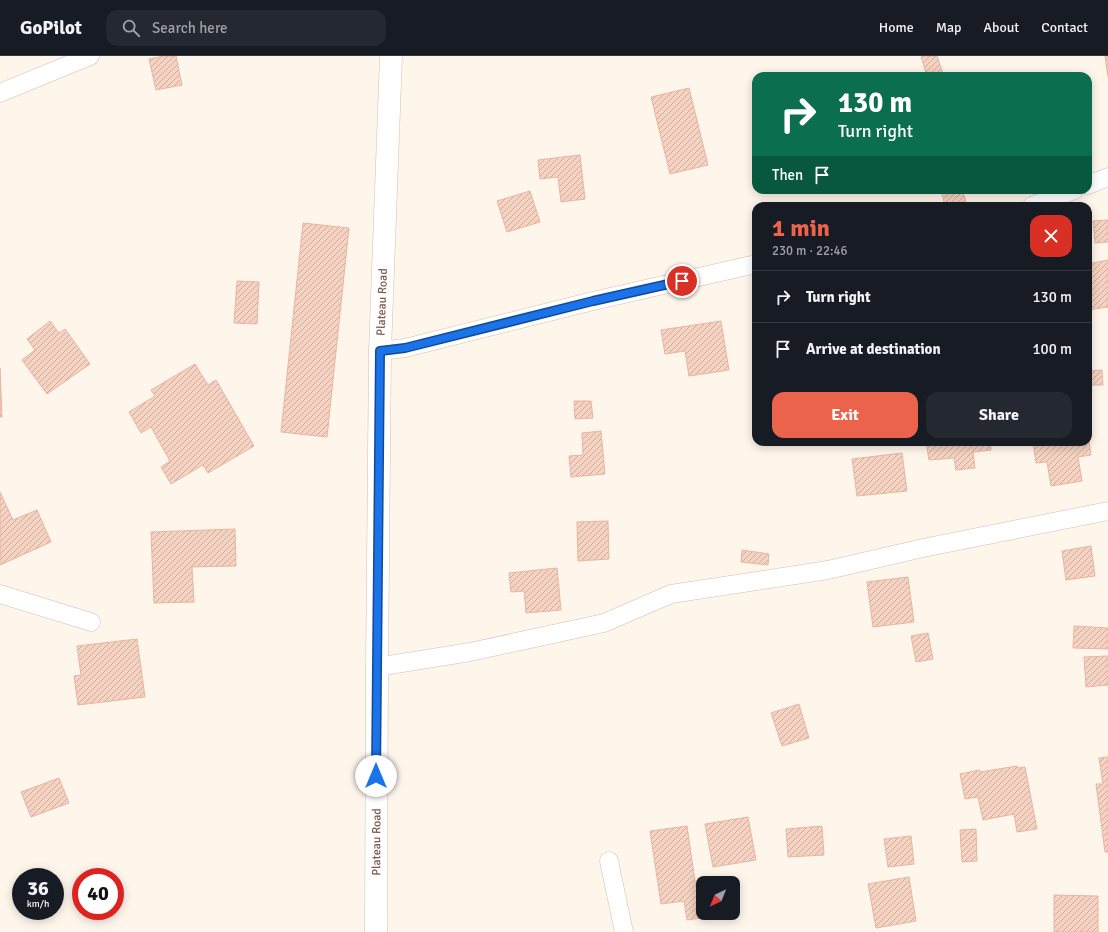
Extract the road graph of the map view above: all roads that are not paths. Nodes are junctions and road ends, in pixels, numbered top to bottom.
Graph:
1 (90, 56) edge
2 (391, 56) edge
3 (0, 93) edge
4 (1108, 177) edge
5 (1092, 183) edge
6 (1064, 194) edge
7 (1042, 202) edge
8 (752, 265) edge
9 (380, 351) junction
10 (1108, 511) edge
11 (0, 594) edge
12 (91, 622) dead end
13 (377, 667) junction
14 (608, 861) dead end
15 (376, 932) edge
16 (624, 932) edge

1 - 3 street
2 - 9 street, Plateau Road
4 - 5 street
6 - 7 street
8 - 9 street
9 - 13 street, Plateau Road
10 - 13 street
11 - 12 street
13 - 15 street, Plateau Road
14 - 16 street

